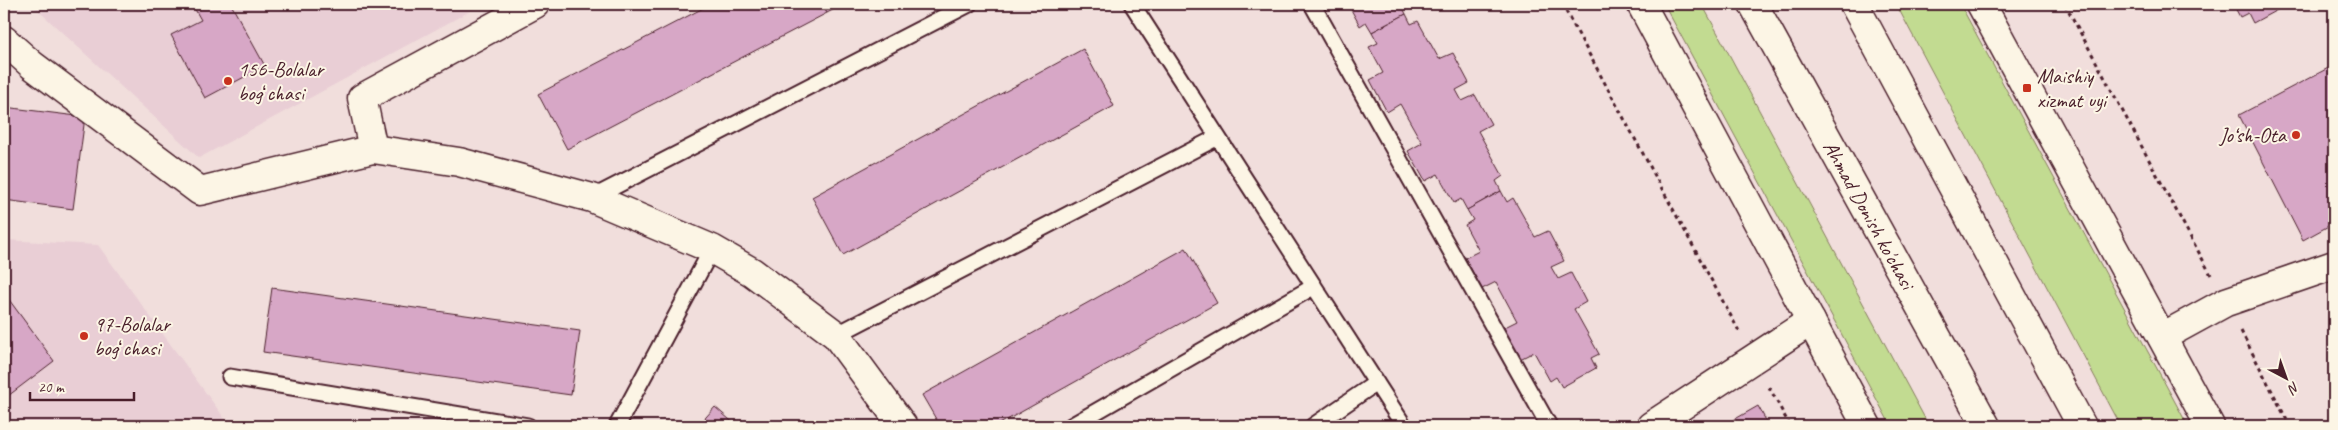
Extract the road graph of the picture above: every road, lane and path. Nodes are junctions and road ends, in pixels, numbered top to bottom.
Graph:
1 (535, 4) edge
2 (969, 4) edge
3 (1132, 4) edge
4 (1312, 4) edge
5 (1562, 4) edge
6 (1641, 4) edge
7 (1753, 4) edge
8 (1854, 4) edge
9 (1981, 4) edge
10 (2065, 4) edge
11 (4, 40) edge
12 (1216, 138) junction
13 (373, 149) junction
14 (592, 198) junction
15 (712, 249) junction
16 (2334, 265) edge
17 (1313, 288) junction
18 (2226, 302) junction
19 (1811, 321) junction
20 (836, 335) junction
21 (2162, 337) junction
22 (1754, 358) junction
23 (230, 378) dead end
24 (1376, 383) junction
25 (528, 426) edge
26 (617, 426) edge
27 (903, 426) edge
28 (1071, 426) edge
29 (1313, 426) edge
30 (1404, 426) edge
31 (1549, 426) edge
32 (1651, 426) edge
33 (1790, 426) edge
34 (1867, 426) edge
35 (1986, 426) edge
36 (2082, 426) edge
37 (2210, 426) edge
38 (2290, 426) edge

1 - 13 street
2 - 14 lane
3 - 12 lane
4 - 31 lane
5 - 22 path
6 - 19 street
7 - 35 street, Ahmad Donish ko'chasi
8 - 36 street
9 - 21 street
10 - 18 path
11 - 13 street
12 - 17 lane
12 - 20 lane
13 - 14 street
14 - 15 street
15 - 20 street
15 - 26 lane
16 - 18 street
17 - 24 lane
17 - 28 lane
18 - 21 street
18 - 38 path
19 - 22 street
19 - 34 street
20 - 27 street
21 - 37 street
22 - 32 street
22 - 33 path
23 - 25 lane
24 - 29 lane
24 - 30 lane

